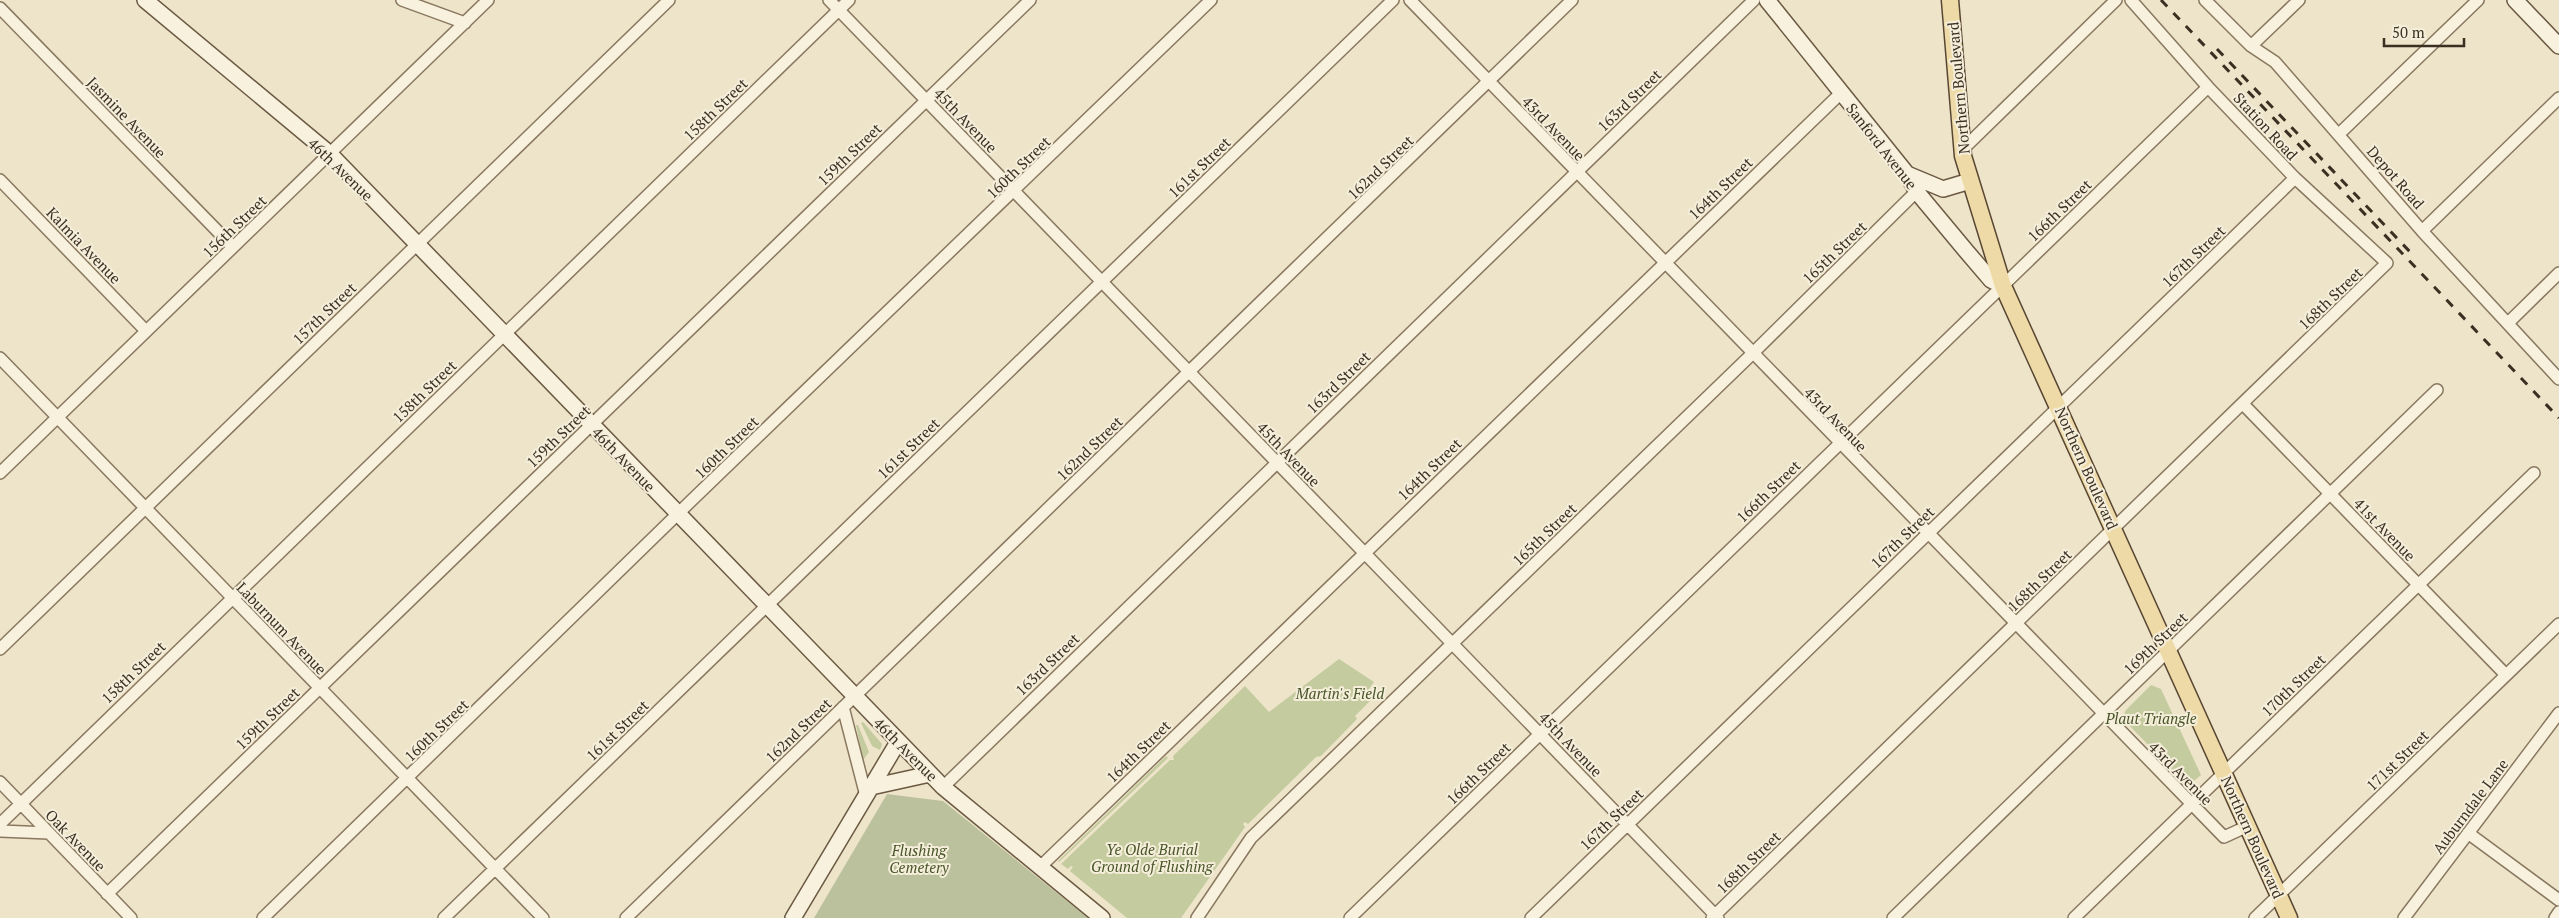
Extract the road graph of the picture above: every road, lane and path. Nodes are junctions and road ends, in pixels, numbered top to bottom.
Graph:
1 (2, 0) edge
2 (402, 0) edge
3 (488, 0) edge
4 (669, 0) edge
5 (829, 0) edge
6 (850, 0) edge
7 (1030, 0) edge
8 (1211, 0) edge
9 (1393, 0) edge
10 (1410, 0) edge
11 (1572, 0) edge
12 (1754, 0) edge
13 (1767, 0) edge
14 (1950, 0) edge
15 (2116, 0) edge
16 (2131, 0) edge
17 (2205, 0) edge
18 (2299, 0) edge
19 (2478, 0) edge
20 (2515, 0) edge
21 (149, 2) edge
22 (0, 6) edge
23 (839, 10) junction
24 (464, 23) junction
25 (2251, 46) junction
26 (2559, 46) edge
27 (1489, 82) junction
28 (2208, 87) junction
29 (1841, 93) junction
30 (2559, 98) edge
31 (927, 100) junction
32 (2339, 134) junction
33 (1962, 153) junction
34 (330, 154) junction
35 (1577, 172) junction
36 (2295, 178) junction
37 (0, 180) edge
38 (1970, 181) junction
39 (1921, 187) junction
40 (1014, 191) junction
41 (2422, 231) junction
42 (416, 245) junction
43 (233, 247) junction
44 (1664, 263) junction
45 (2387, 263) joint
46 (2559, 273) edge
47 (1102, 282) junction
48 (2004, 286) junction
49 (2508, 323) junction
50 (146, 331) junction
51 (503, 335) junction
52 (1752, 354) junction
53 (0, 358) edge
54 (1189, 372) junction
55 (2559, 379) edge
56 (2437, 390) dead end
57 (2243, 404) junction
58 (2059, 406) junction
59 (58, 417) junction
60 (591, 425) junction
61 (1839, 444) junction
62 (1277, 462) junction
63 (0, 473) edge
64 (2534, 473) dead end
65 (2330, 494) junction
66 (145, 508) junction
67 (678, 515) junction
68 (2114, 528) junction
69 (1927, 534) junction
70 (1365, 553) junction
71 (2418, 585) junction
72 (232, 598) junction
73 (766, 606) junction
74 (2014, 624) junction
75 (2559, 624) edge
76 (1453, 643) junction
77 (0, 649) edge
78 (2169, 650) junction
79 (2506, 675) junction
80 (320, 688) junction
81 (849, 702) junction
82 (2559, 713) edge
83 (2102, 715) junction
84 (1540, 734) junction
85 (898, 742) junction
86 (2224, 772) junction
87 (930, 774) junction
88 (407, 778) junction
89 (0, 782) edge
90 (943, 787) junction
91 (868, 791) junction
92 (20, 803) junction
93 (2191, 805) junction
94 (0, 824) edge
95 (1628, 824) junction
96 (2248, 826) junction
97 (0, 831) edge
98 (49, 833) junction
99 (2468, 833) junction
100 (1039, 868) junction
101 (495, 869) junction
102 (107, 894) junction
103 (2279, 895) junction
104 (2559, 900) edge
105 (2559, 912) edge
106 (1715, 917) edge
107 (131, 918) edge
108 (263, 918) edge
109 (444, 918) edge
110 (543, 918) edge
111 (626, 918) edge
112 (792, 918) edge
113 (1102, 918) edge
114 (1196, 918) edge
115 (1350, 918) edge
116 (1531, 918) edge
117 (1893, 918) edge
118 (2074, 918) edge
119 (2255, 918) edge
120 (2290, 918) edge
121 (2404, 918) edge
122 (2555, 918) edge

1 - 22 street
2 - 24 street
3 - 24 street, 156th Street
4 - 42 street, 157th Street
5 - 23 street, 45th Avenue
6 - 23 street, 158th Street
7 - 31 street, 159th Street
8 - 40 street, 160th Street
9 - 47 street, 161st Street
10 - 27 street, 43rd Avenue
11 - 27 street, 162nd Street
12 - 35 street, 163rd Street
13 - 29 street, Sanford Avenue
14 - 33 main road, Northern Boulevard
15 - 33 street
16 - 28 street, Station Road
17 - 25 street, Depot Road
18 - 25 street
19 - 32 street
20 - 26 street
21 - 34 street, 46th Avenue
22 - 43 street, Jasmine Avenue
23 - 31 street, 45th Avenue
23 - 51 street, 158th Street
24 - 34 street, 156th Street
25 - 32 street, Depot Road
27 - 35 street, 43rd Avenue
27 - 54 street, 162nd Street
28 - 36 street, Station Road
28 - 48 street, 166th Street
29 - 39 street, Sanford Avenue
29 - 44 street, 164th Street
30 - 41 street
31 - 40 street, 45th Avenue
31 - 60 street, 159th Street
32 - 41 street, Depot Road
33 - 38 main road, Northern Boulevard
34 - 42 street, 46th Avenue
34 - 43 street, 156th Street
35 - 44 street, 43rd Avenue
35 - 62 street, 163rd Street
36 - 45 street, Station Road
36 - 58 street, 167th Street
37 - 50 street, Kalmia Avenue
38 - 39 street
38 - 48 main road, Northern Boulevard
39 - 48 street, Sanford Avenue
39 - 52 street, 165th Street
40 - 47 street, 45th Avenue
40 - 67 street, 160th Street
41 - 49 street, Depot Road
42 - 51 street, 46th Avenue
42 - 66 street, 157th Street
43 - 50 street, 156th Street
44 - 52 street, 43rd Avenue
44 - 70 street, 164th Street
45 - 57 street, 168th Street
46 - 49 street
47 - 54 street, 45th Avenue
47 - 73 street, 161st Street
48 - 58 main road, Northern Boulevard
48 - 61 street, 166th Street
49 - 55 street, Depot Road
50 - 59 street, 156th Street
51 - 60 street, 46th Avenue
51 - 72 street, 158th Street
52 - 61 street, 43rd Avenue
52 - 76 street, 165th Street
53 - 59 street, Laburnum Avenue
54 - 62 street, 45th Avenue
54 - 81 street, 162nd Street
56 - 65 street, 169th Street
57 - 65 street, 41st Avenue
57 - 68 street, 168th Street
58 - 68 main road, Northern Boulevard
58 - 69 street, 167th Street
59 - 63 street, 156th Street
59 - 66 street, Laburnum Avenue
60 - 67 street, 46th Avenue
60 - 80 street, 159th Street
61 - 69 street, 43rd Avenue
61 - 84 street, 166th Street
62 - 70 street, 45th Avenue
62 - 90 street, 163rd Street
64 - 71 street, 170th Street
65 - 71 street, 41st Avenue
65 - 78 street, 169th Street
66 - 72 street, Laburnum Avenue
66 - 77 street, 157th Street
67 - 73 street, 46th Avenue
67 - 88 street, 160th Street
68 - 74 street, 168th Street
68 - 78 main road, Northern Boulevard
69 - 74 street, 43rd Avenue
69 - 95 street, 167th Street
70 - 76 street, 45th Avenue
70 - 100 street, 164th Street
71 - 79 street, 41st Avenue
71 - 86 street, 170th Street
72 - 80 street, Laburnum Avenue
72 - 92 street, 158th Street
73 - 81 street, 46th Avenue
73 - 101 street, 161st Street
74 - 83 street, 43rd Avenue
74 - 106 street, 168th Street
75 - 79 street, 171st Street
76 - 84 street, 45th Avenue
76 - 114 street, 165th Street
78 - 83 street, 169th Street
78 - 86 main road, Northern Boulevard
79 - 103 street, 171st Street
80 - 88 street, Laburnum Avenue
80 - 102 street, 159th Street
81 - 85 street, 46th Avenue
81 - 91 street
81 - 111 street, 162nd Street
82 - 99 street, Auburndale Lane
83 - 93 street, 43rd Avenue
83 - 117 street, 169th Street
84 - 95 street, 45th Avenue
84 - 115 street, 166th Street
85 - 87 street, 46th Avenue
85 - 91 street
86 - 93 street, 170th Street
86 - 96 main road, Northern Boulevard
87 - 90 street, 46th Avenue
87 - 91 street
88 - 101 street, Laburnum Avenue
88 - 108 street, 160th Street
89 - 92 street, Oak Avenue
90 - 100 street, 46th Avenue
91 - 112 street
92 - 94 street, 158th Street
92 - 98 street, Oak Avenue
93 - 96 street, 43rd Avenue
93 - 118 street, 170th Street
95 - 106 street, 45th Avenue
95 - 116 street, 167th Street
96 - 103 main road, Northern Boulevard
97 - 98 street
98 - 102 street, Oak Avenue
99 - 104 street
99 - 121 street, Auburndale Lane
100 - 113 street, 46th Avenue
101 - 109 street, 161st Street
101 - 110 street, Laburnum Avenue
102 - 107 street, Oak Avenue
103 - 119 street, 171st Street
103 - 120 main road, Northern Boulevard
105 - 122 street

